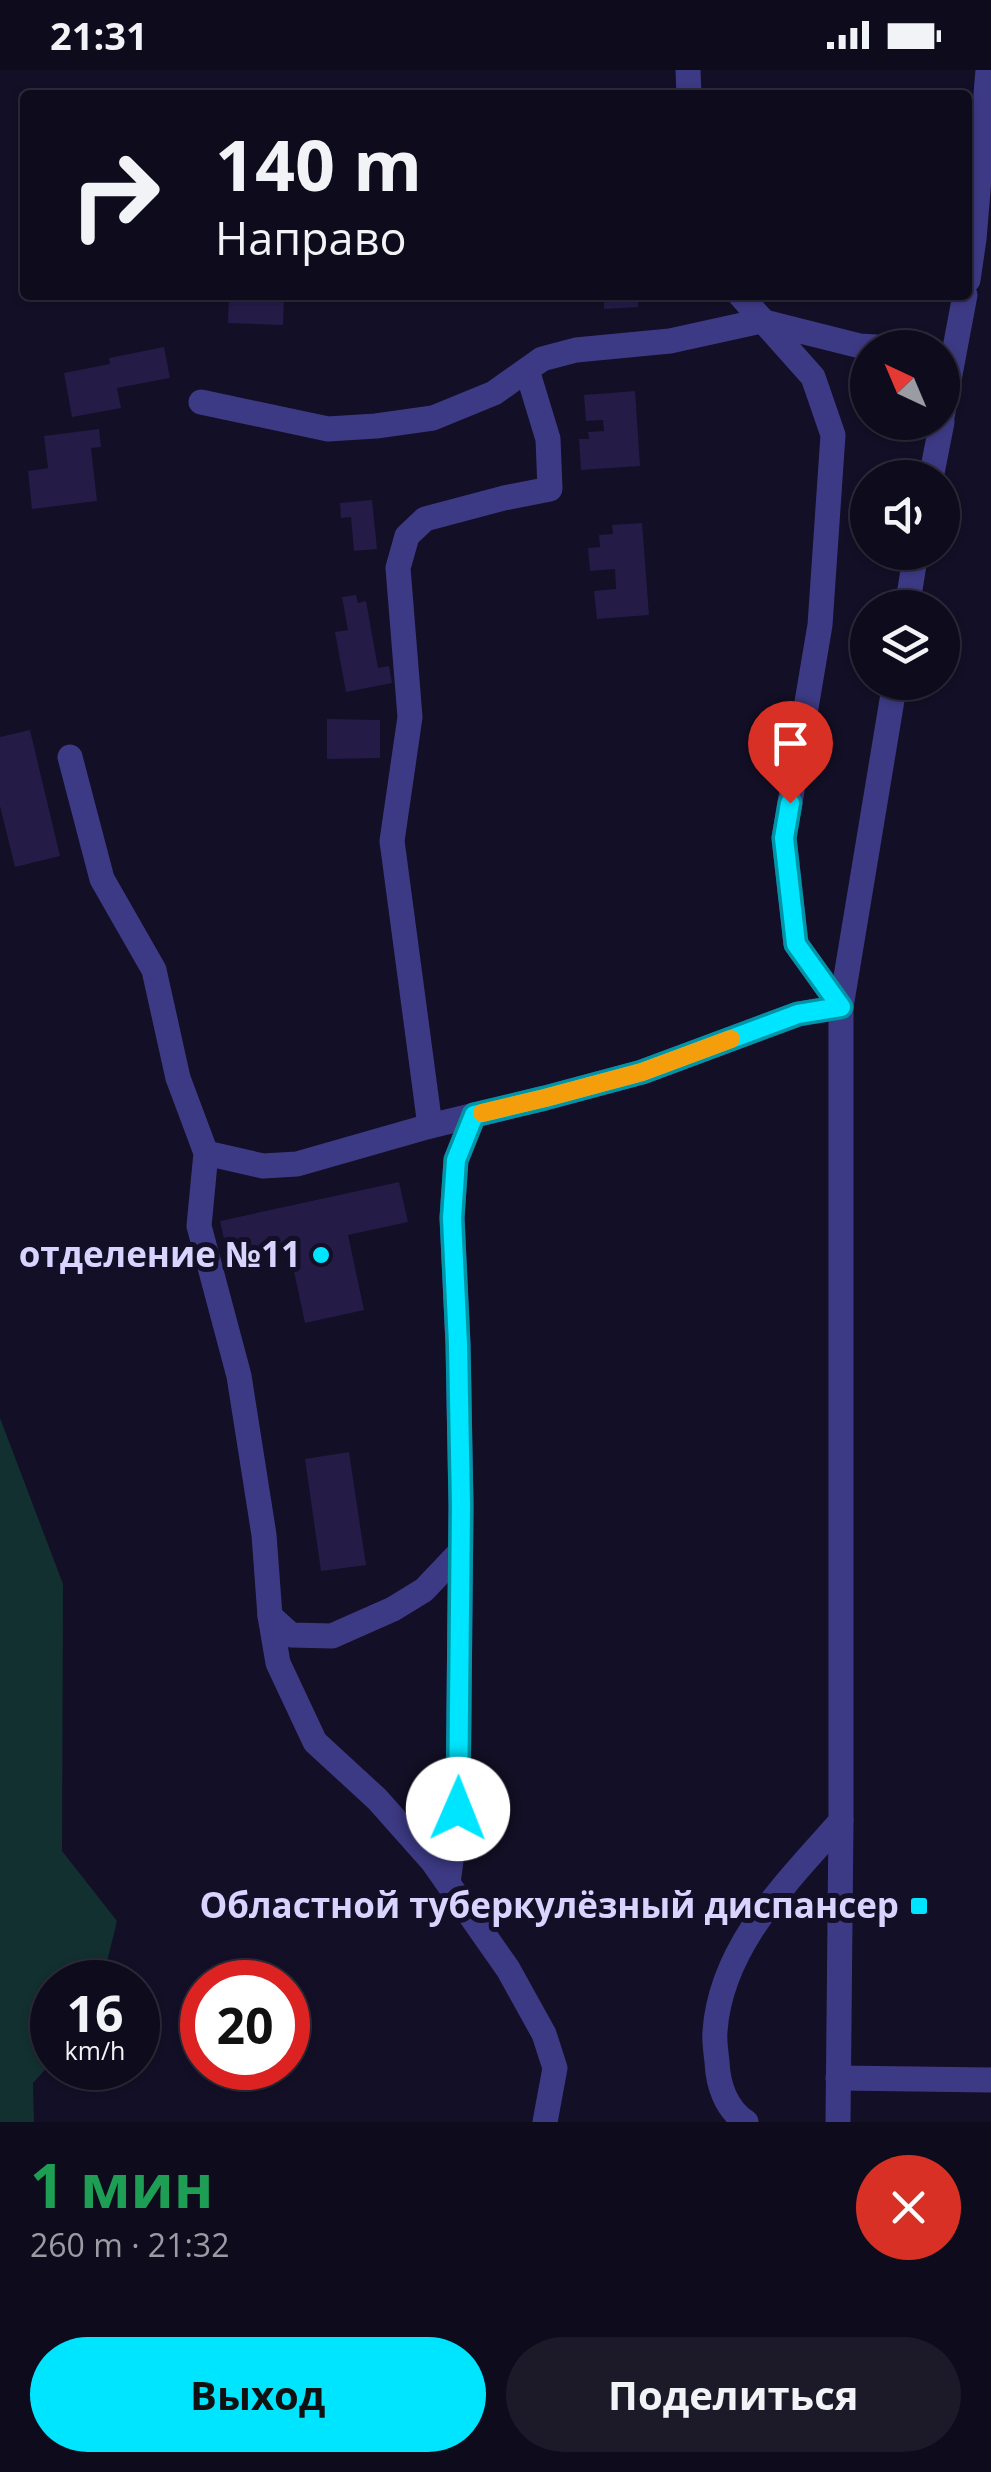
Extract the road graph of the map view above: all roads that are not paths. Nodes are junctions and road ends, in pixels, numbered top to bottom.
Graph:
1 (988, 70) edge
2 (972, 253) edge
3 (744, 300) edge
4 (964, 300) edge
5 (761, 321) junction
6 (955, 330) edge
7 (850, 343) edge
8 (528, 370) junction
9 (201, 402) dead end
10 (891, 700) edge
11 (70, 757) dead end
12 (841, 1007) junction
13 (474, 1115) junction
14 (430, 1126) junction
15 (206, 1153) junction
16 (460, 1552) junction
17 (270, 1616) junction
18 (841, 1821) junction
19 (448, 1883) junction
20 (838, 2078) junction
21 (991, 2080) edge
22 (545, 2122) edge
23 (746, 2122) edge
24 (838, 2122) edge

1 - 2 street
3 - 5 street
4 - 6 street
5 - 7 street
5 - 8 street
5 - 12 street
8 - 9 street
8 - 14 street
10 - 12 street
11 - 15 street
12 - 13 street
12 - 18 street
13 - 14 street
13 - 16 street
14 - 15 street
15 - 17 street
16 - 17 street
16 - 19 street
17 - 19 street
18 - 20 street
18 - 23 street
19 - 22 street
20 - 21 street
20 - 24 street

